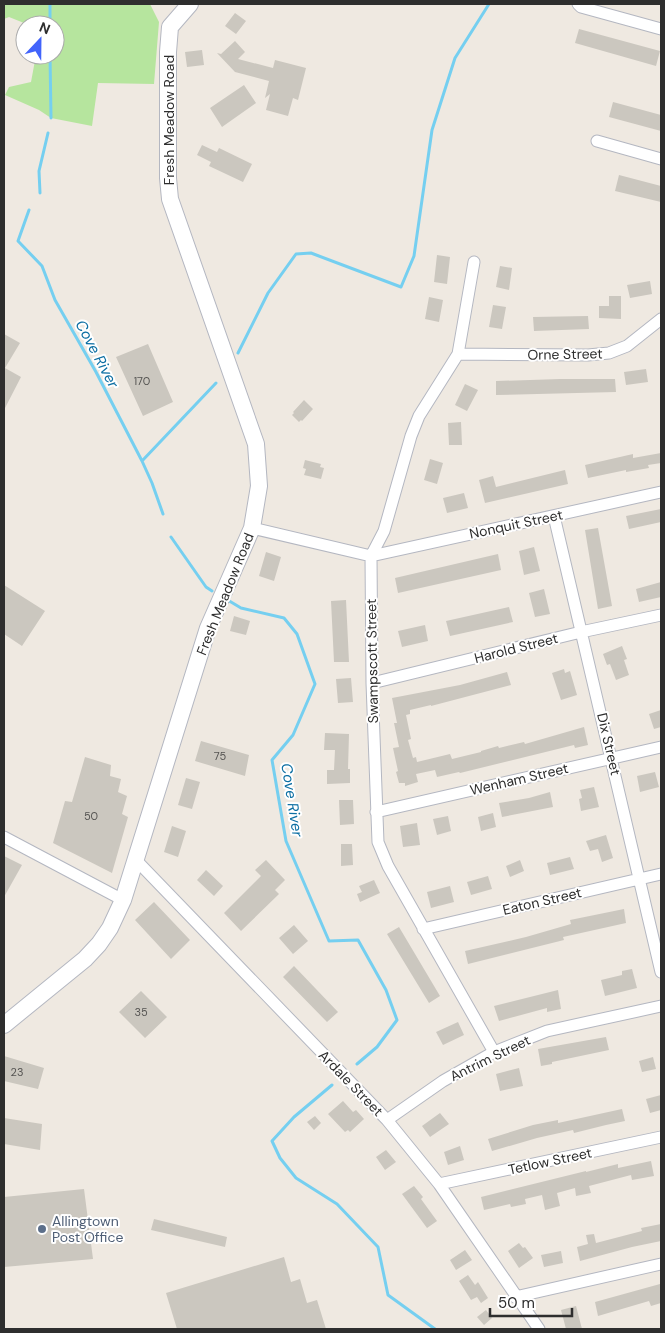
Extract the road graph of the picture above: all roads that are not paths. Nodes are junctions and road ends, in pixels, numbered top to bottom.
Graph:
1 (190, 4) edge
2 (578, 4) edge
3 (661, 29) edge
4 (597, 141) dead end
5 (661, 159) edge
6 (474, 262) dead end
7 (661, 319) edge
8 (458, 354) junction
9 (661, 492) edge
10 (554, 516) junction
11 (252, 528) junction
12 (371, 556) junction
13 (661, 615) edge
14 (581, 632) junction
15 (372, 683) junction
16 (661, 747) edge
17 (612, 757) junction
18 (376, 812) junction
19 (4, 837) edge
20 (135, 859) junction
21 (661, 874) edge
22 (639, 878) junction
23 (123, 900) junction
24 (423, 928) junction
25 (661, 972) edge
26 (661, 1006) edge
27 (4, 1024) edge
28 (494, 1052) junction
29 (387, 1120) junction
30 (661, 1137) edge
31 (439, 1184) junction
32 (661, 1264) edge
33 (515, 1297) junction
34 (539, 1329) edge

1 - 11 street, Fresh Meadow Road
2 - 3 street
4 - 5 street
6 - 8 street, Swampscott Street
7 - 8 street, Orne Street
8 - 12 street, Swampscott Street
9 - 10 street, Nonquit Street
10 - 12 street, Nonquit Street
10 - 14 street, Dix Street
11 - 12 street
11 - 20 street, Fresh Meadow Road
12 - 15 street, Swampscott Street
13 - 14 street, Harold Street
14 - 15 street, Harold Street
14 - 17 street, Dix Street
15 - 18 street, Swampscott Street
16 - 17 street, Wenham Street
17 - 18 street, Wenham Street
17 - 22 street, Dix Street
18 - 24 street, Swampscott Street
19 - 23 street
20 - 23 street, Fresh Meadow Road
20 - 29 street, Ardale Street
21 - 22 street, Eaton Street
22 - 24 street, Eaton Street
22 - 25 street, Dix Street
23 - 27 street, Fresh Meadow Road
24 - 28 street, Swampscott Street
26 - 28 street, Antrim Street
28 - 29 street, Antrim Street
29 - 31 street, Ardale Street
30 - 31 street, Tetlow Street
31 - 33 street, Ardale Street
32 - 33 street
33 - 34 street, Ardale Street

